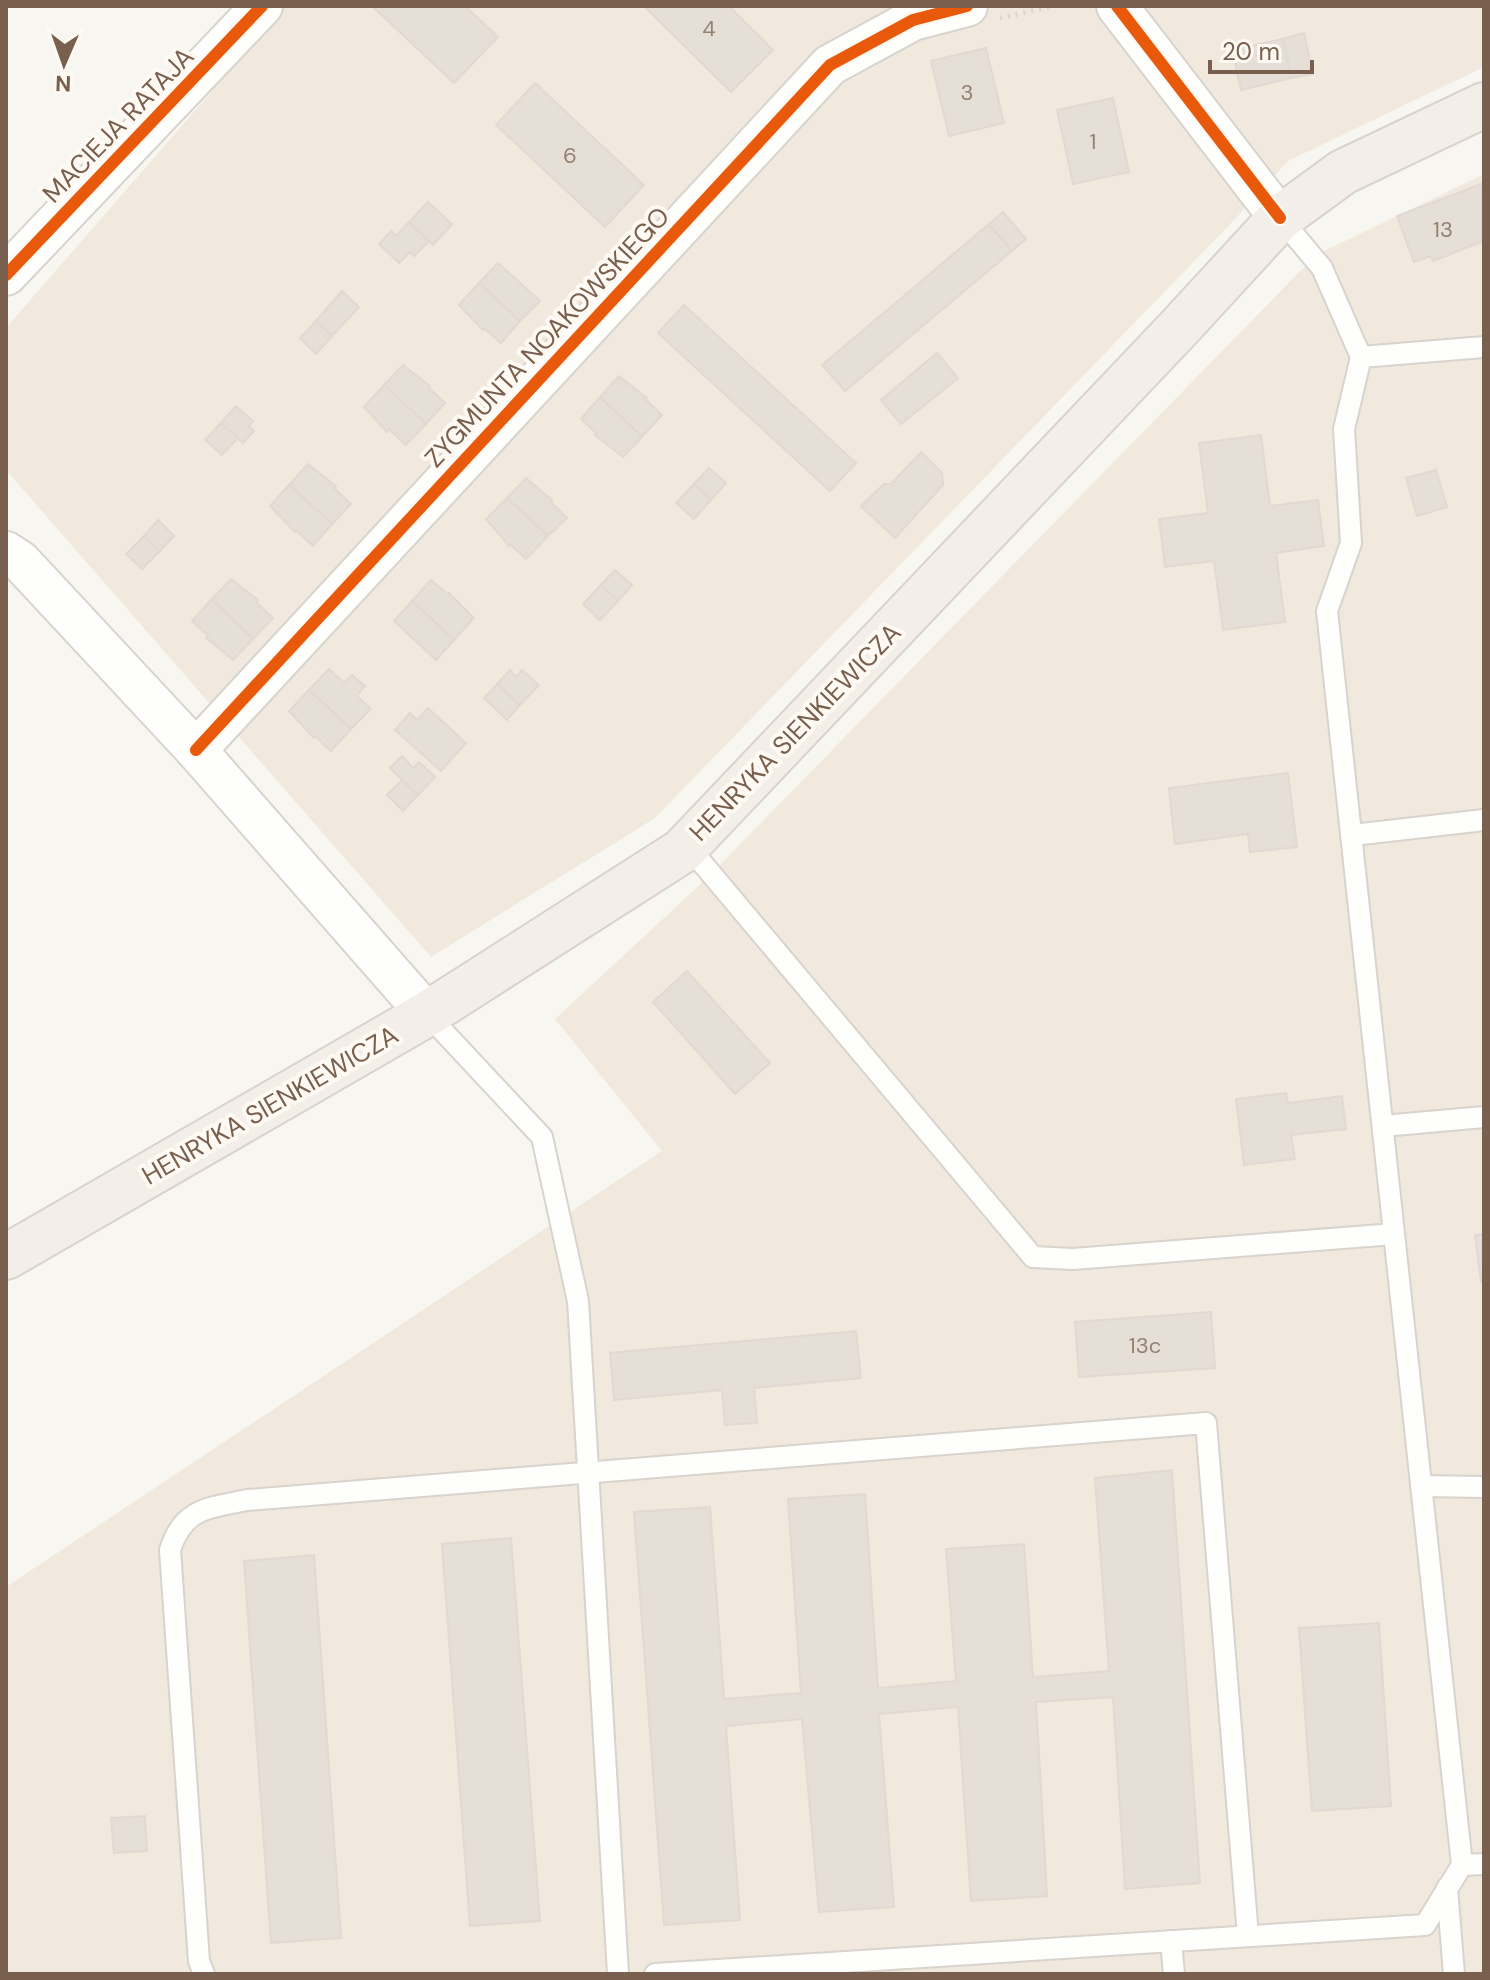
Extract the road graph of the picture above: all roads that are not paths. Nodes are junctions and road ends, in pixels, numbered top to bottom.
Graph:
1 (262, 6) edge
2 (967, 6) edge
3 (1117, 6) edge
4 (1484, 105) edge
5 (1280, 218) junction
6 (6, 275) edge
7 (1484, 347) edge
8 (1361, 357) junction
9 (6, 552) edge
10 (196, 750) junction
11 (1484, 820) edge
12 (1353, 835) junction
13 (687, 845) junction
14 (427, 1014) junction
15 (1484, 1117) edge
16 (1383, 1126) junction
17 (1394, 1234) junction
18 (11, 1254) edge
19 (588, 1475) junction
20 (1421, 1486) junction
21 (1484, 1487) edge
22 (1484, 1864) edge
23 (1462, 1865) junction
24 (1447, 1888) junction
25 (1248, 1936) junction
26 (1171, 1941) junction
27 (204, 1974) edge
28 (618, 1974) edge
29 (655, 1974) edge
30 (1174, 1974) edge
31 (1454, 1974) edge

1 - 6 street, MACIEJA RATAJA
2 - 10 street, ZYGMUNTA NOAKOWSKIEGO
3 - 5 street
4 - 5 main road, HENRYKA SIENKIEWICZA
5 - 8 lane
5 - 13 main road, HENRYKA SIENKIEWICZA
7 - 8 lane
8 - 12 lane
9 - 10 street
10 - 14 street
11 - 12 lane
12 - 16 lane
13 - 14 main road, HENRYKA SIENKIEWICZA
13 - 17 lane
14 - 18 main road, HENRYKA SIENKIEWICZA
14 - 19 lane
15 - 16 lane
16 - 17 lane
17 - 20 lane
19 - 25 lane
19 - 27 lane
19 - 28 lane
20 - 21 lane
20 - 23 lane
22 - 23 lane
23 - 24 lane
24 - 25 lane
24 - 31 lane
25 - 26 lane
26 - 29 lane
26 - 30 lane

